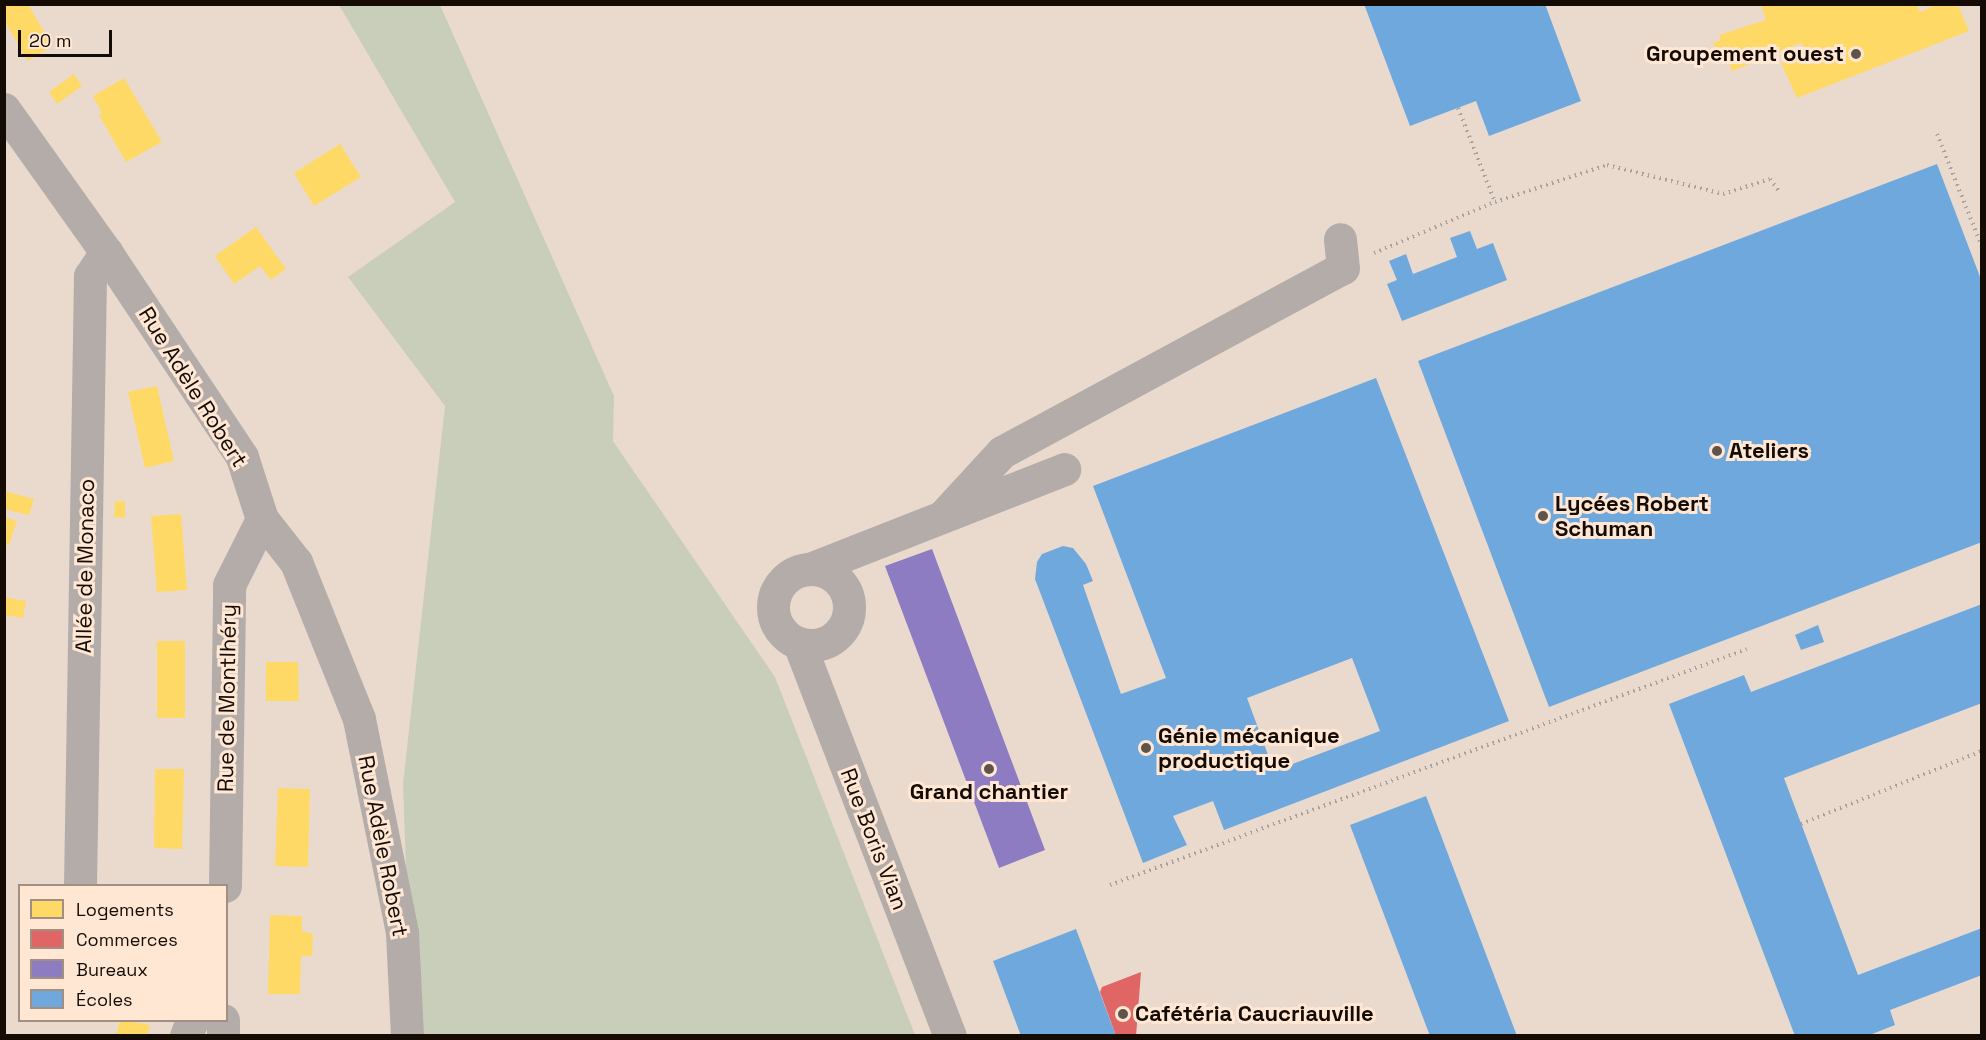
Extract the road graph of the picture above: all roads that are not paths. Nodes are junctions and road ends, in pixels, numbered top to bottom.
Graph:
1 (4, 109) edge
2 (1340, 239) dead end
3 (106, 252) junction
4 (1064, 469) dead end
5 (944, 515) junction
6 (262, 519) junction
7 (812, 568) junction
8 (799, 643) junction
9 (80, 884) edge
10 (225, 884) edge
11 (407, 1035) edge
12 (950, 1035) edge

1 - 3 street, Rue Adèle Robert
2 - 5 street
3 - 6 street, Rue Adèle Robert
3 - 9 street, Allée de Monaco
4 - 5 street
5 - 7 street
6 - 10 street, Rue de Montlhéry
6 - 11 street, Rue Adèle Robert
7 - 8 street
7 - 8 street
8 - 12 street, Rue Boris Vian

